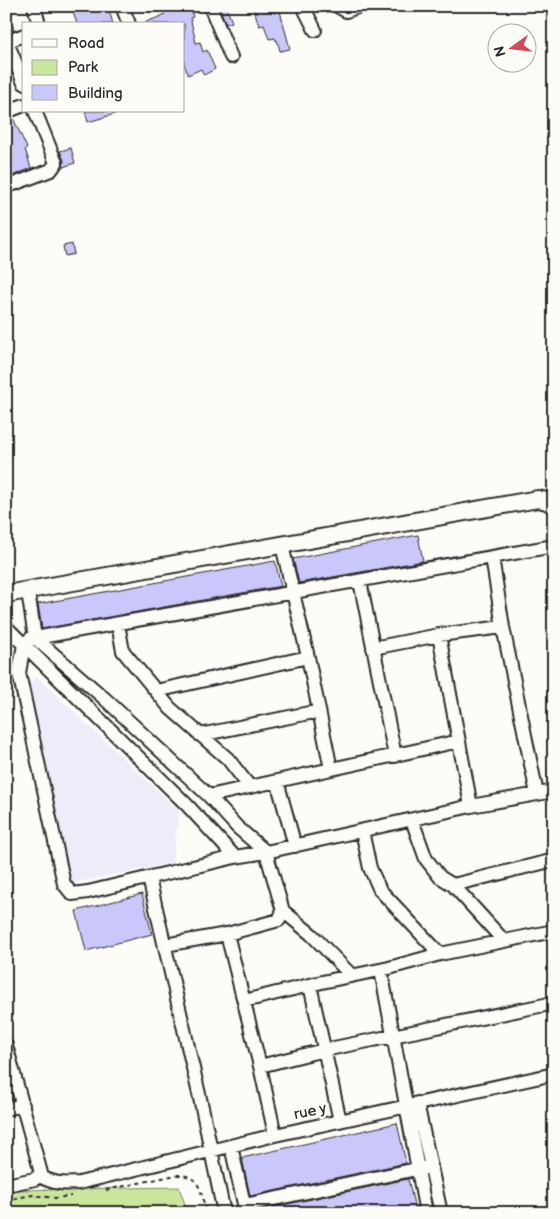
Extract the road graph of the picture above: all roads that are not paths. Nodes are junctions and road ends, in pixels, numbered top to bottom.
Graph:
1 (122, 6) edge
2 (210, 6) edge
3 (303, 6) edge
4 (337, 6) edge
5 (360, 6) edge
6 (39, 8) edge
7 (40, 22) edge
8 (128, 22) edge
9 (315, 30) dead end
10 (22, 36) edge
11 (7, 42) edge
12 (231, 57) dead end
13 (22, 78) edge
14 (22, 106) edge
15 (6, 112) edge
16 (36, 112) edge
17 (6, 187) edge
18 (554, 505) edge
19 (282, 545) junction
20 (554, 546) edge
21 (492, 557) junction
22 (360, 581) junction
23 (28, 591) junction
24 (293, 592) junction
25 (6, 594) edge
26 (118, 624) junction
27 (6, 627) edge
28 (503, 627) junction
29 (439, 635) junction
30 (35, 636) junction
31 (24, 644) junction
32 (373, 648) junction
33 (308, 657) junction
34 (156, 691) junction
35 (319, 711) junction
36 (200, 735) junction
37 (458, 742) junction
38 (395, 756) junction
39 (331, 769) junction
40 (276, 781) junction
41 (248, 786) junction
42 (554, 791) edge
43 (537, 794) junction
44 (209, 796) junction
45 (471, 806) junction
46 (412, 820) junction
47 (362, 831) junction
48 (295, 846) junction
49 (266, 852) junction
50 (235, 857) junction
51 (554, 860) edge
52 (149, 878) junction
53 (453, 885) junction
54 (282, 910) junction
55 (554, 931) edge
56 (227, 934) junction
57 (504, 941) junction
58 (166, 945) junction
59 (440, 954) junction
60 (382, 970) junction
61 (352, 976) junction
62 (310, 985) junction
63 (244, 1001) junction
64 (554, 1003) edge
65 (393, 1036) junction
66 (6, 1045) edge
67 (324, 1050) junction
68 (260, 1066) junction
69 (554, 1074) edge
70 (412, 1104) junction
71 (23, 1105) junction
72 (6, 1109) edge
73 (340, 1121) junction
74 (274, 1135) junction
75 (231, 1146) junction
76 (211, 1150) junction
77 (425, 1168) junction
78 (39, 1176) junction
79 (6, 1185) edge
80 (245, 1209) edge
81 (224, 1213) edge
82 (426, 1213) edge
83 (441, 1213) edge

1 - 8 street
2 - 12 street
3 - 9 street
4 - 5 street
6 - 7 street
10 - 11 street
11 - 13 street
14 - 15 street
16 - 17 street
18 - 19 street
19 - 23 street
19 - 24 street
20 - 21 street
21 - 22 street
21 - 28 street
22 - 24 street
22 - 32 street
23 - 25 street
23 - 30 street
24 - 26 street
24 - 33 street
26 - 30 street
26 - 34 street
27 - 31 street
28 - 29 street
28 - 43 street
29 - 32 street
29 - 37 street
30 - 31 street
30 - 44 street
31 - 50 street
31 - 52 street
32 - 38 street
33 - 34 street
33 - 35 street
34 - 36 street
35 - 36 street
35 - 39 street
36 - 41 street
37 - 38 street
37 - 45 street
38 - 39 street
39 - 40 street
40 - 41 street
40 - 48 street
41 - 44 street
42 - 43 street
43 - 45 street
44 - 49 street
45 - 46 street
46 - 47 street
46 - 53 street
47 - 48 street
47 - 59 street
48 - 49 street
49 - 50 street
49 - 54 street
50 - 52 street
51 - 53 street
52 - 58 street
53 - 57 street
54 - 56 street
54 - 61 street
55 - 57 street
56 - 58 street
56 - 63 street
57 - 59 street
58 - 76 street
59 - 60 street
60 - 61 street
60 - 65 street
61 - 62 street
62 - 63 street
62 - 67 street
63 - 68 street
64 - 65 street
65 - 67 street
65 - 70 street
66 - 71 street
67 - 68 street
67 - 73 street
68 - 74 street
69 - 70 street, rue y
70 - 73 street, rue y
70 - 77 street
71 - 72 street
71 - 78 street
73 - 74 street, rue y
74 - 75 street, rue y
75 - 76 street, rue y
75 - 80 street
76 - 78 street, rue y
76 - 81 street
77 - 80 street
77 - 82 street
77 - 83 street
78 - 79 street

